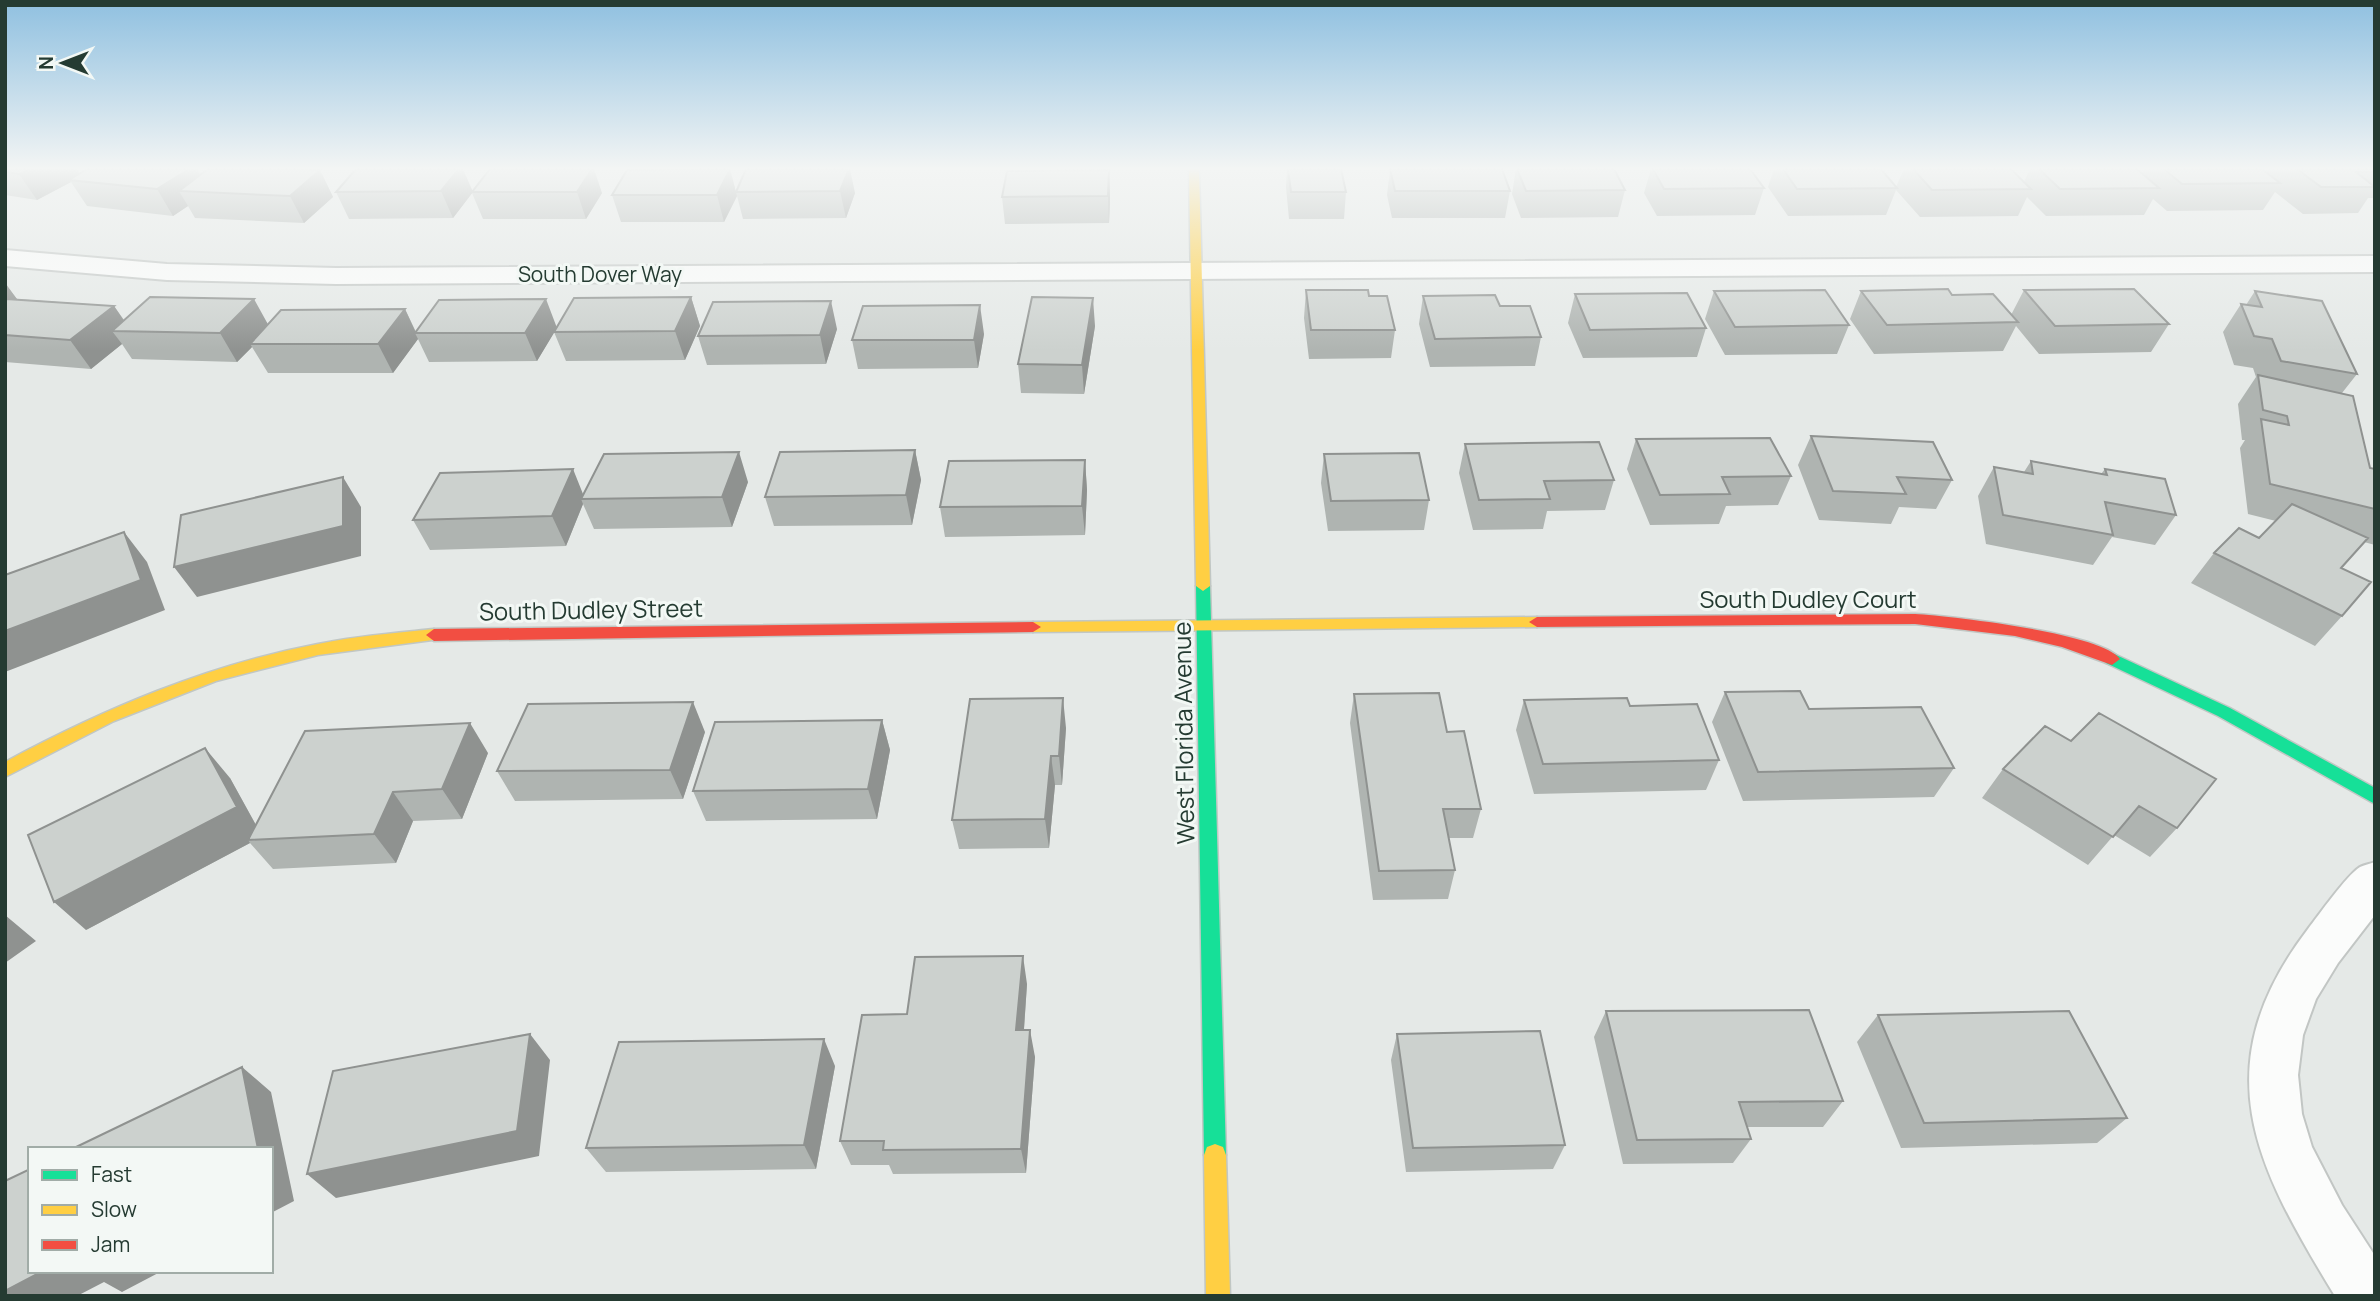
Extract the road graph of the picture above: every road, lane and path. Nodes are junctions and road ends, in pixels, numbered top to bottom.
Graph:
1 (1195, 230) edge
2 (5, 258) edge
3 (2375, 264) edge
4 (1196, 271) junction
5 (1203, 626) junction
6 (5, 770) edge
7 (2375, 797) edge
8 (2375, 881) edge
9 (1218, 1296) edge
10 (2367, 1296) edge

1 - 4 street, West Florida Avenue
2 - 4 street, South Dover Way
3 - 4 street, South Dover Way
4 - 5 street, West Florida Avenue
5 - 6 street, South Dudley Street
5 - 7 street, South Dudley Court
5 - 9 street, West Florida Avenue
8 - 10 street

